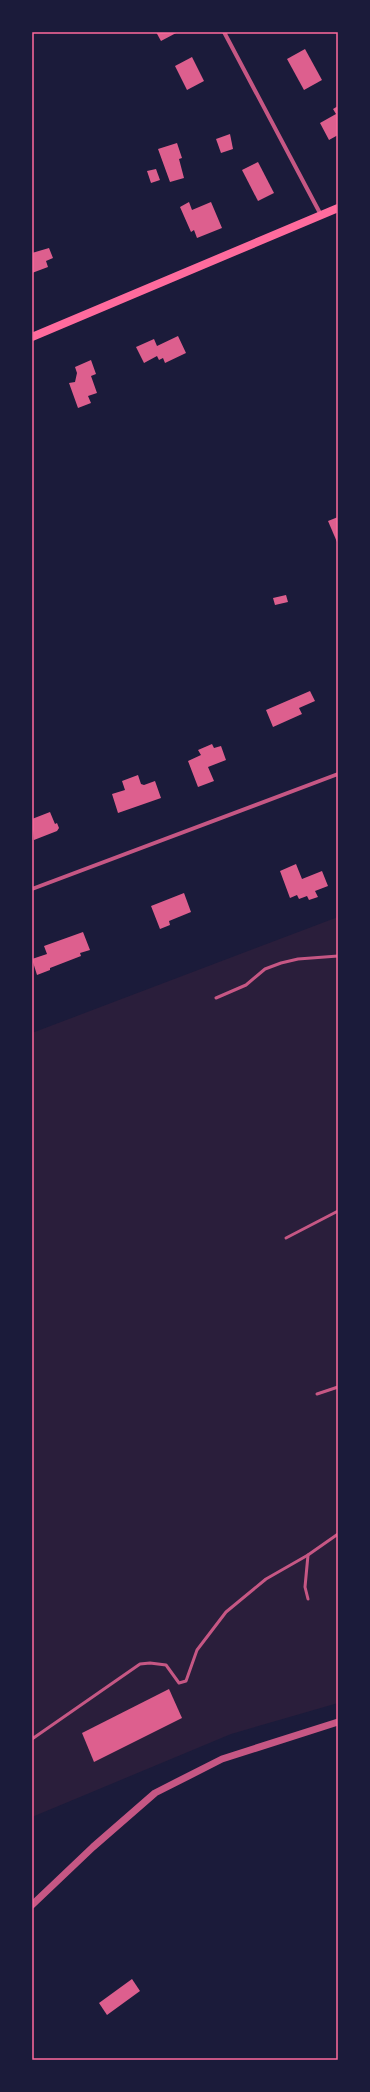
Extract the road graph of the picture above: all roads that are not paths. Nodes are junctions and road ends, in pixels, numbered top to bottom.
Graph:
1 (224, 32) edge
2 (338, 208) edge
3 (321, 216) junction
4 (32, 337) edge
5 (338, 774) edge
6 (32, 889) edge
7 (338, 956) edge
8 (216, 998) dead end
9 (338, 1211) edge
10 (286, 1238) dead end
11 (338, 1387) edge
12 (317, 1394) dead end
13 (338, 1534) edge
14 (308, 1555) junction
15 (308, 1599) dead end
16 (338, 1722) edge
17 (32, 1739) edge
18 (32, 1905) edge

1 - 3 street
2 - 3 main road
3 - 4 main road
5 - 6 street
7 - 8 lane
9 - 10 lane
11 - 12 lane
13 - 14 lane
14 - 15 lane
14 - 17 lane
16 - 18 street

